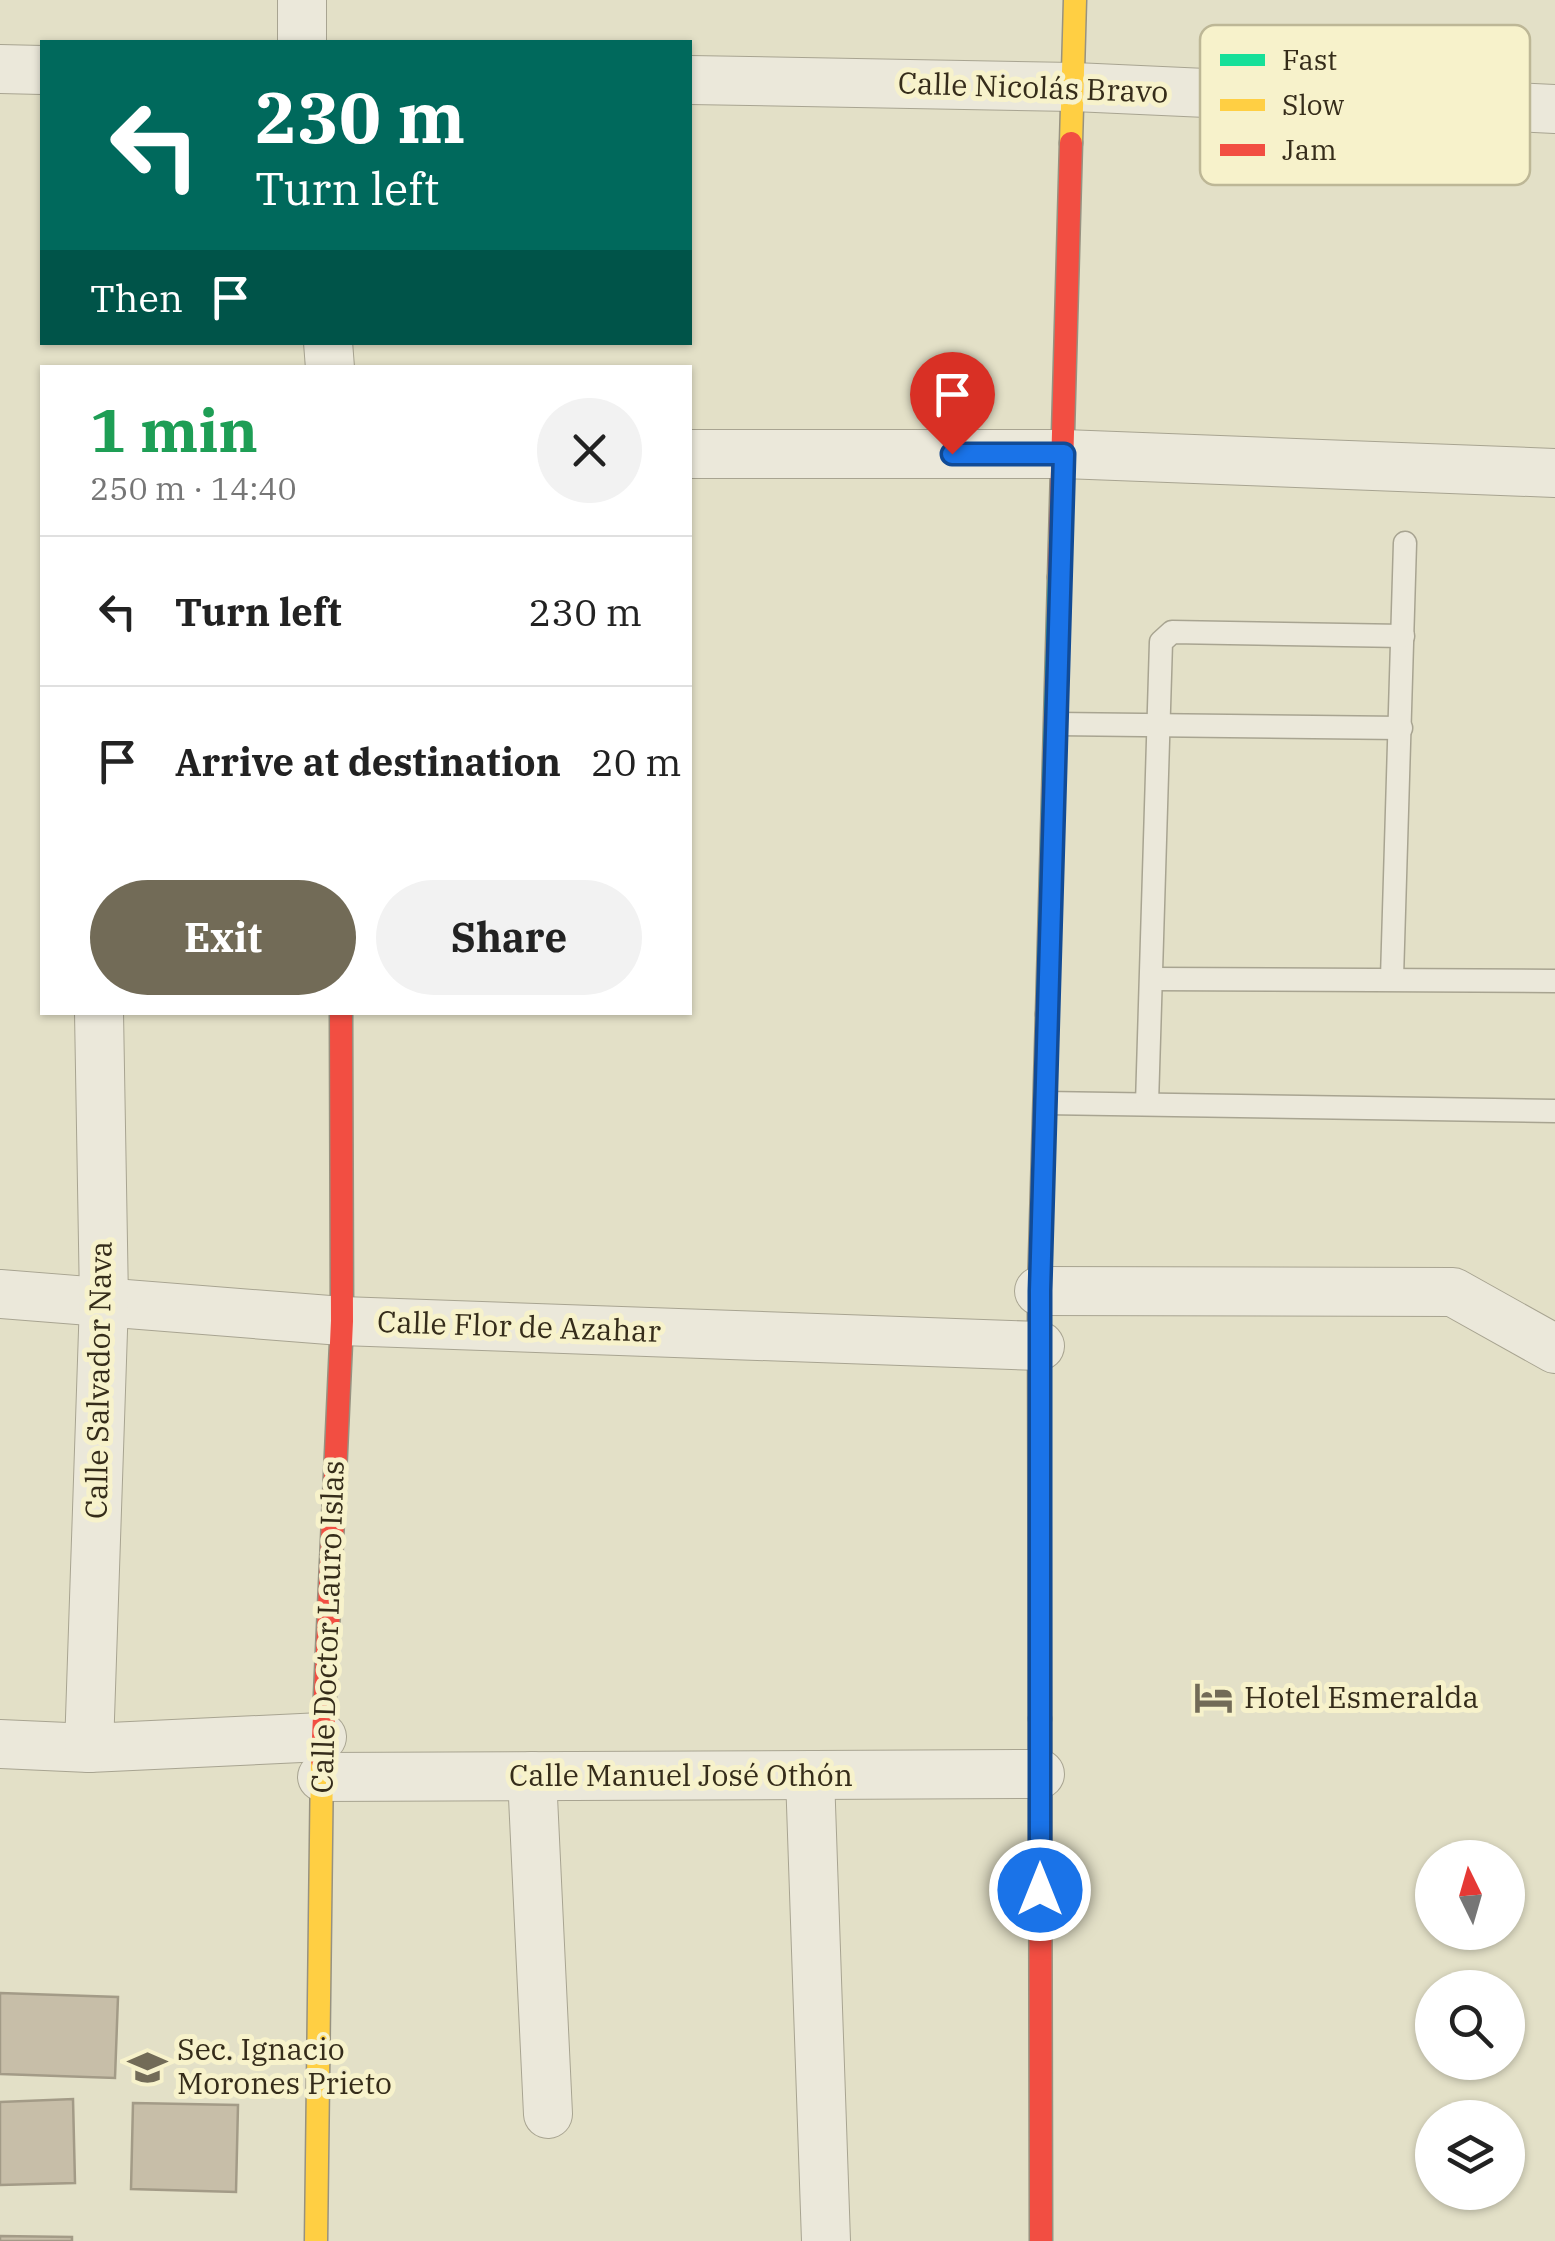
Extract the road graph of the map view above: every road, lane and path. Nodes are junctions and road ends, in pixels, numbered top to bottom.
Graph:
1 (302, 0) edge
2 (1075, 0) edge
3 (302, 40) edge
4 (0, 69) edge
5 (40, 70) edge
6 (692, 80) edge
7 (1074, 87) junction
8 (1200, 93) edge
9 (1530, 107) edge
10 (1555, 108) edge
11 (692, 454) edge
12 (1064, 454) junction
13 (1555, 474) edge
14 (1405, 544) dead end
15 (1403, 636) junction
16 (1056, 724) junction
17 (1161, 725) junction
18 (1400, 728) junction
19 (1392, 978) junction
20 (1152, 979) junction
21 (1555, 981) edge
22 (99, 1015) edge
23 (340, 1015) edge
24 (1045, 1102) junction
25 (1147, 1104) junction
26 (1555, 1111) edge
27 (1040, 1291) junction
28 (0, 1294) edge
29 (104, 1300) junction
30 (342, 1321) junction
31 (1040, 1346) junction
32 (1555, 1350) edge
33 (0, 1744) edge
34 (89, 1748) junction
35 (322, 1757) junction
36 (1040, 1774) junction
37 (532, 1776) junction
38 (810, 1776) junction
39 (548, 2114) dead end
40 (316, 2241) edge
41 (826, 2241) edge
42 (1040, 2241) edge

1 - 3 street
2 - 7 street
4 - 5 street
6 - 7 street, Calle Nicolás Bravo
7 - 8 street, Calle Nicolás Bravo
7 - 12 street
9 - 10 street, Calle Nicolás Bravo
11 - 12 street
12 - 13 street
12 - 16 street
14 - 15 lane
15 - 17 lane
15 - 18 lane
16 - 17 lane
16 - 24 street
17 - 18 lane
17 - 20 lane
18 - 19 lane
19 - 20 lane
19 - 21 lane
20 - 25 lane
22 - 29 street, Calle Salvador Nava
23 - 30 street, Calle Doctor Lauro Islas
24 - 25 lane
24 - 27 street
25 - 26 lane
27 - 31 street
27 - 32 street
28 - 29 street, Calle Flor de Azahar
29 - 30 street, Calle Flor de Azahar
29 - 34 street, Calle Salvador Nava
30 - 31 street, Calle Flor de Azahar
30 - 35 street, Calle Doctor Lauro Islas
31 - 36 street
33 - 34 street, Calle Manuel José Othón
34 - 35 street, Calle Manuel José Othón
35 - 37 street, Calle Manuel José Othón
35 - 40 street, Calle Doctor Lauro Islas
36 - 38 street, Calle Manuel José Othón
36 - 42 street
37 - 38 street, Calle Manuel José Othón
37 - 39 street
38 - 41 street

